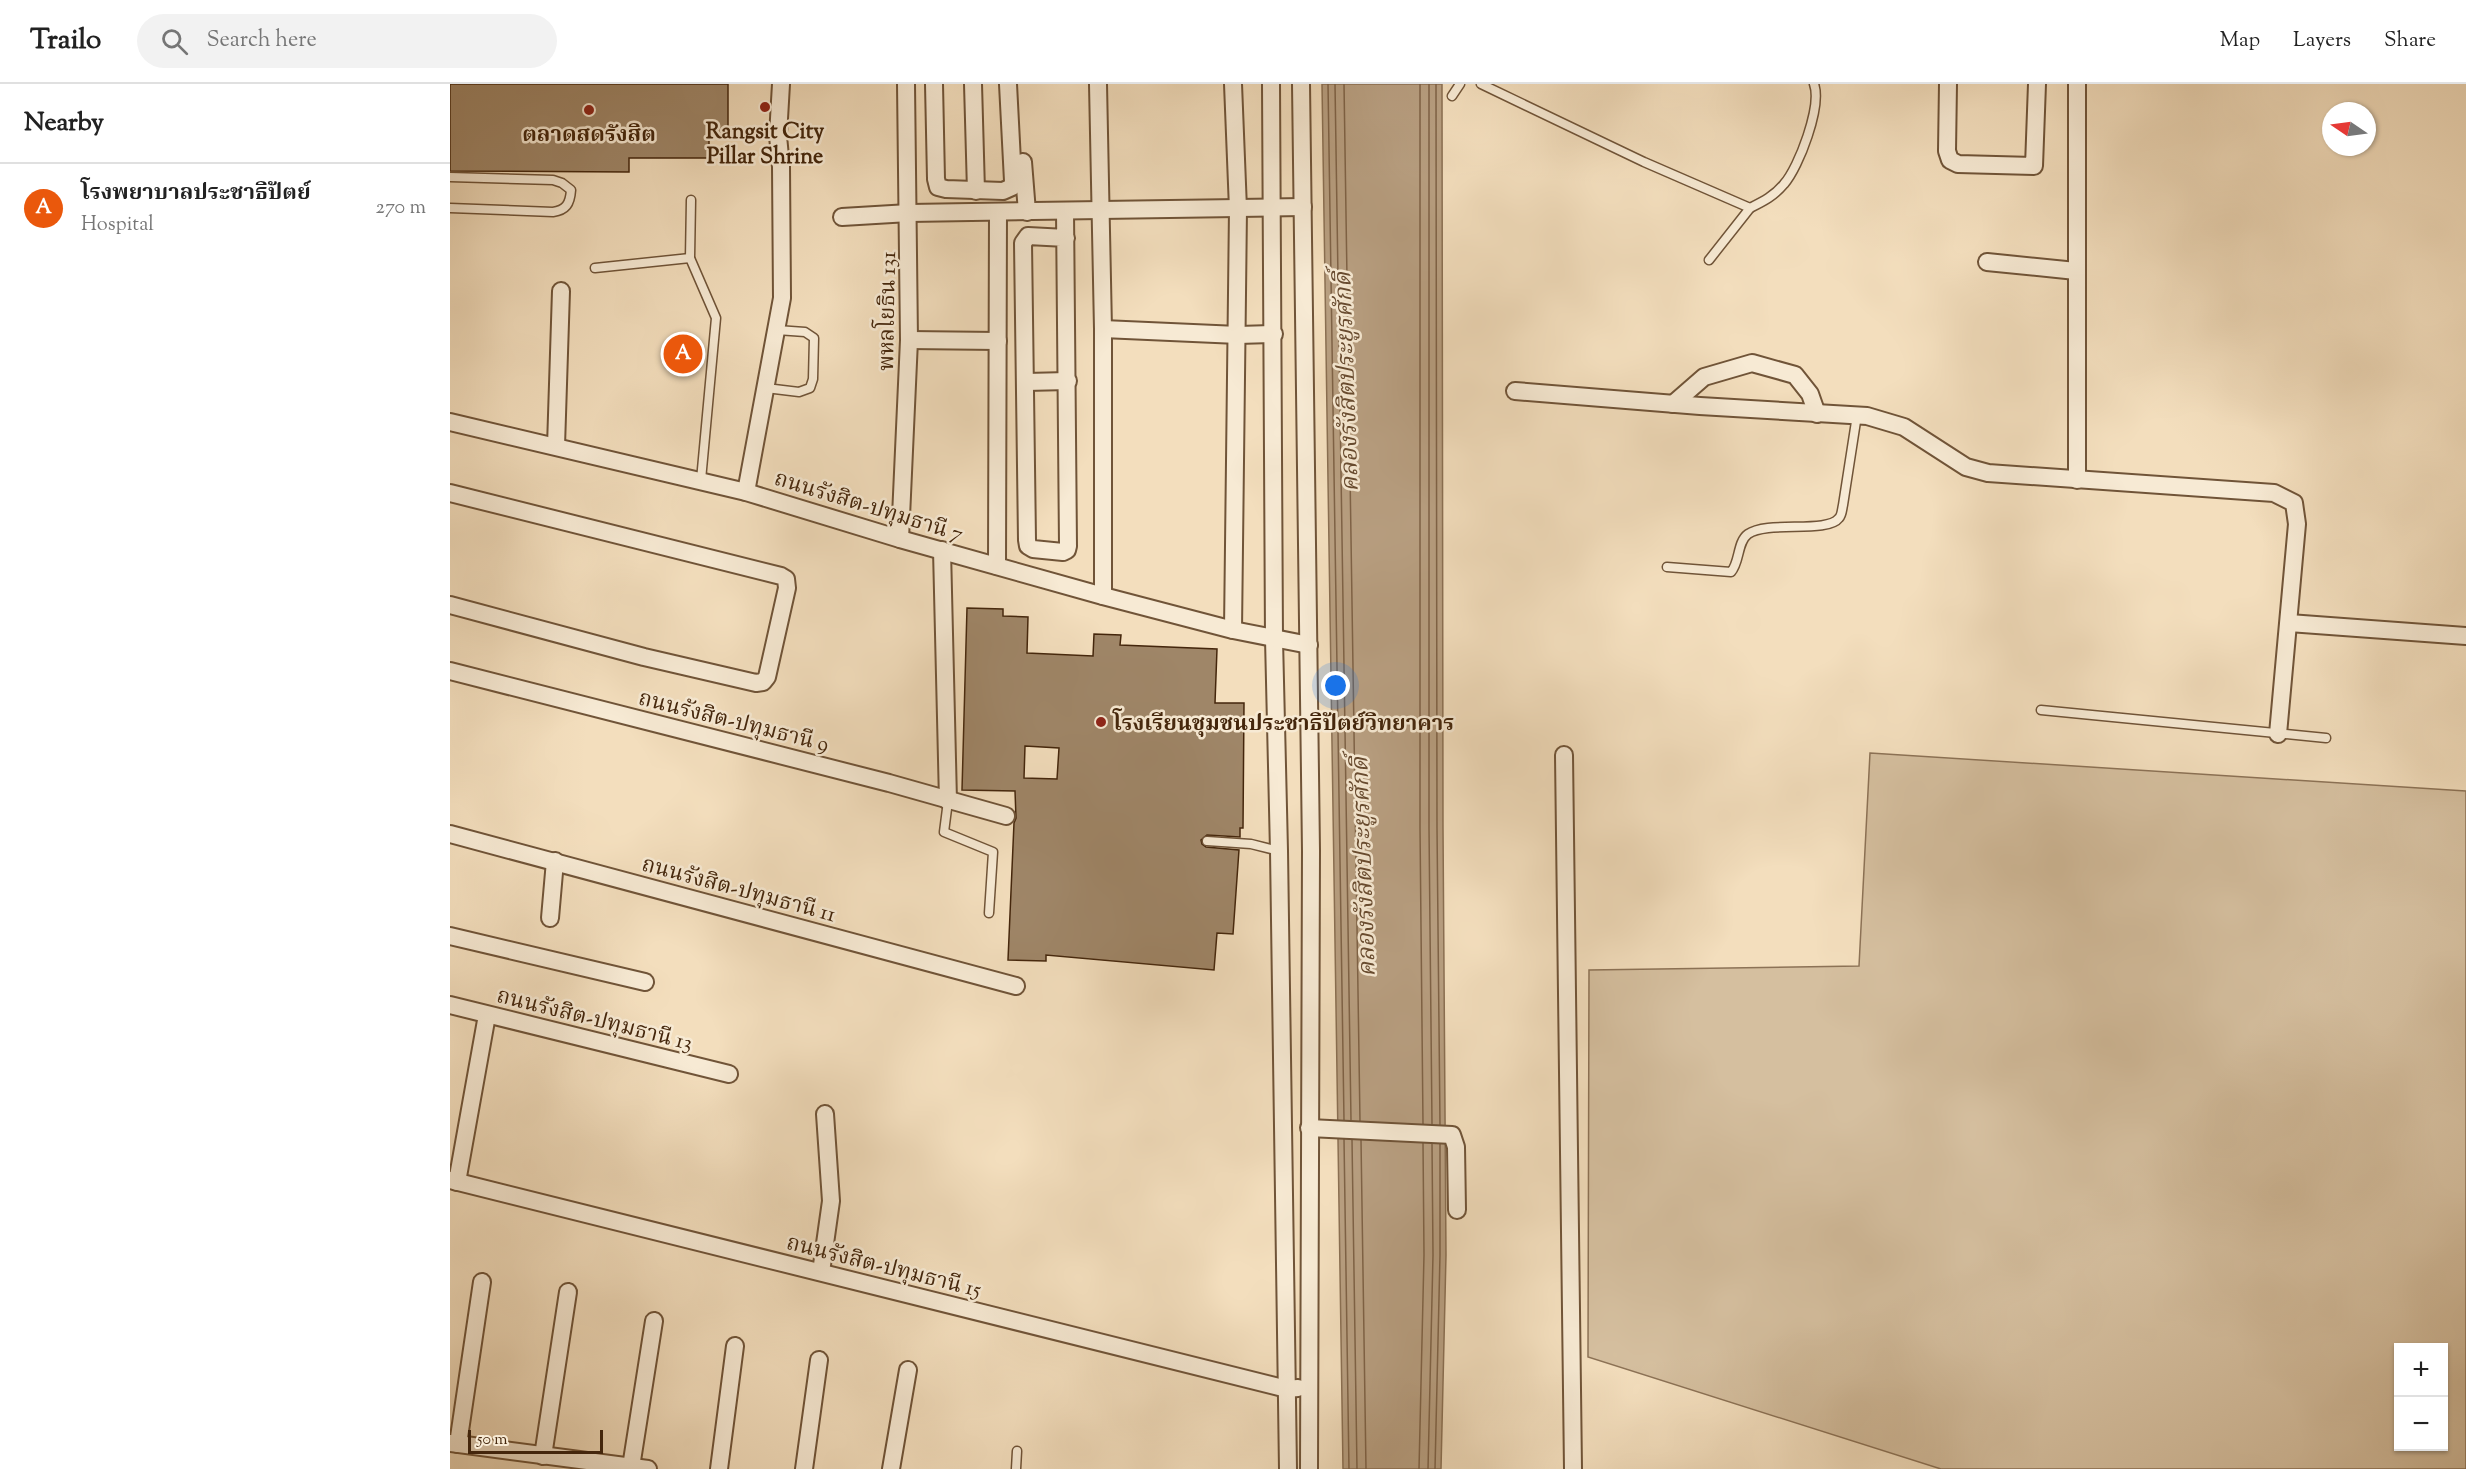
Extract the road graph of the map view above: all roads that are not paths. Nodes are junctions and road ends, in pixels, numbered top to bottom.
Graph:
1 (781, 84) edge
2 (906, 84) edge
3 (934, 84) edge
4 (974, 84) edge
5 (1008, 84) edge
6 (1017, 84) edge
7 (1098, 84) edge
8 (1233, 84) edge
9 (1271, 84) edge
10 (1301, 84) edge
11 (1460, 84) edge
12 (1481, 84) edge
13 (1814, 84) edge
14 (1948, 84) edge
15 (2037, 84) edge
16 (2077, 84) edge
17 (1452, 96) dead end
18 (450, 177) edge
19 (976, 191) junction
20 (691, 200) dead end
21 (1303, 207) junction
22 (450, 208) edge
23 (1750, 208) junction
24 (1239, 209) junction
25 (1272, 209) junction
26 (1065, 211) junction
27 (1100, 211) junction
28 (998, 212) junction
29 (1027, 212) junction
30 (909, 213) junction
31 (842, 217) dead end
32 (1066, 238) junction
33 (690, 258) junction
34 (1709, 260) dead end
35 (1987, 262) dead end
36 (595, 268) dead end
37 (2076, 271) junction
38 (561, 291) dead end
39 (1103, 329) junction
40 (777, 330) junction
41 (1238, 334) junction
42 (1274, 334) junction
43 (909, 340) junction
44 (998, 341) junction
45 (1026, 381) junction
46 (1068, 381) junction
47 (766, 388) junction
48 (1515, 391) dead end
49 (1673, 404) junction
50 (1817, 414) junction
51 (1857, 415) junction
52 (450, 422) edge
53 (556, 446) junction
54 (701, 480) junction
55 (2077, 480) junction
56 (746, 492) junction
57 (450, 493) edge
58 (900, 539) junction
59 (942, 550) junction
60 (997, 566) junction
61 (1667, 567) dead end
62 (1103, 596) junction
63 (450, 605) edge
64 (2289, 623) junction
65 (1233, 630) junction
66 (2466, 636) edge
67 (1274, 639) junction
68 (1309, 645) junction
69 (450, 671) edge
70 (2041, 710) dead end
71 (2278, 734) junction
72 (2326, 738) dead end
73 (1564, 756) dead end
74 (948, 801) junction
75 (1006, 816) dead end
76 (450, 834) edge
77 (1207, 841) dead end
78 (1279, 851) junction
79 (555, 861) junction
80 (989, 913) dead end
81 (550, 918) dead end
82 (450, 936) edge
83 (645, 982) dead end
84 (1016, 986) dead end
85 (450, 1005) edge
86 (487, 1015) junction
87 (729, 1074) dead end
88 (825, 1114) dead end
89 (1310, 1128) junction
90 (453, 1181) edge
91 (1457, 1210) dead end
92 (821, 1272) junction
93 (482, 1282) dead end
94 (568, 1292) dead end
95 (654, 1321) dead end
96 (735, 1346) dead end
97 (819, 1360) dead end
98 (908, 1370) dead end
99 (1308, 1386) junction
100 (1287, 1389) junction
101 (454, 1444) edge
102 (1017, 1452) dead end
103 (543, 1456) junction
104 (584, 1465) edge
105 (639, 1468) edge
106 (719, 1469) edge
107 (804, 1469) edge
108 (891, 1469) edge
109 (1016, 1469) edge
110 (1288, 1469) edge
111 (1309, 1469) edge
112 (1573, 1469) edge

1 - 40 street
2 - 30 street, พหลโยธิน 131
3 - 19 street
4 - 19 street
5 - 19 street
6 - 29 street
7 - 27 street
8 - 24 street
9 - 25 street
10 - 21 street
11 - 17 lane
12 - 23 lane
13 - 23 lane
14 - 15 street
16 - 37 street
18 - 22 lane
20 - 33 lane
21 - 25 street
21 - 68 street
23 - 34 lane
24 - 25 street
24 - 27 street
24 - 41 street
25 - 42 street
26 - 27 street
26 - 29 street
26 - 32 street
27 - 39 street
28 - 29 street
28 - 30 street
28 - 44 street
30 - 31 street
30 - 43 street, พหลโยธิน 131
32 - 45 street
32 - 46 street
33 - 36 lane
33 - 54 lane
35 - 37 street
37 - 55 street
38 - 53 street
39 - 41 street
39 - 62 street
40 - 47 street
40 - 47 lane
41 - 42 street
41 - 65 street
42 - 67 street
43 - 44 street
43 - 58 street, พหลโยธิน 131
44 - 60 street
45 - 46 street
45 - 46 street
47 - 56 street
48 - 49 street
49 - 50 street
49 - 50 street
50 - 51 street
51 - 55 street
51 - 61 lane
52 - 53 street, ถนนรังสิต-ปทุมธานี 7
53 - 54 street, ถนนรังสิต-ปทุมธานี 7
54 - 56 street, ถนนรังสิต-ปทุมธานี 7
55 - 64 street
56 - 58 street, ถนนรังสิต-ปทุมธานี 7
57 - 63 street
58 - 59 street, ถนนรังสิต-ปทุมธานี 7
59 - 60 street, ถนนรังสิต-ปทุมธานี 7
59 - 74 street
60 - 62 street, ถนนรังสิต-ปทุมธานี 7
62 - 65 street, ถนนรังสิต-ปทุมธานี 7
64 - 66 street
64 - 71 street
65 - 67 street, ถนนรังสิต-ปทุมธานี 7
67 - 68 street, ถนนรังสิต-ปทุมธานี 7
67 - 78 street
68 - 89 street
69 - 74 street, ถนนรังสิต-ปทุมธานี 9
70 - 71 lane
71 - 72 lane
73 - 112 street
74 - 75 street, ถนนรังสิต-ปทุมธานี 9
74 - 80 lane
76 - 79 street, ถนนรังสิต-ปทุมธานี 11
77 - 78 lane
78 - 100 street
79 - 81 street
79 - 84 street, ถนนรังสิต-ปทุมธานี 11
82 - 83 street
85 - 86 street, ถนนรังสิต-ปทุมธานี 13
86 - 87 street, ถนนรังสิต-ปทุมธานี 13
86 - 90 street
88 - 92 street
89 - 91 street
89 - 99 street
90 - 92 street, ถนนรังสิต-ปทุมธานี 15
92 - 100 street, ถนนรังสิต-ปทุมธานี 15
93 - 101 street
94 - 103 street
95 - 105 street
96 - 106 street
97 - 107 street
98 - 108 street
99 - 100 street, ถนนรังสิต-ปทุมธานี 15
99 - 111 street
100 - 110 street
101 - 103 street
102 - 109 lane
103 - 104 street
104 - 105 street

